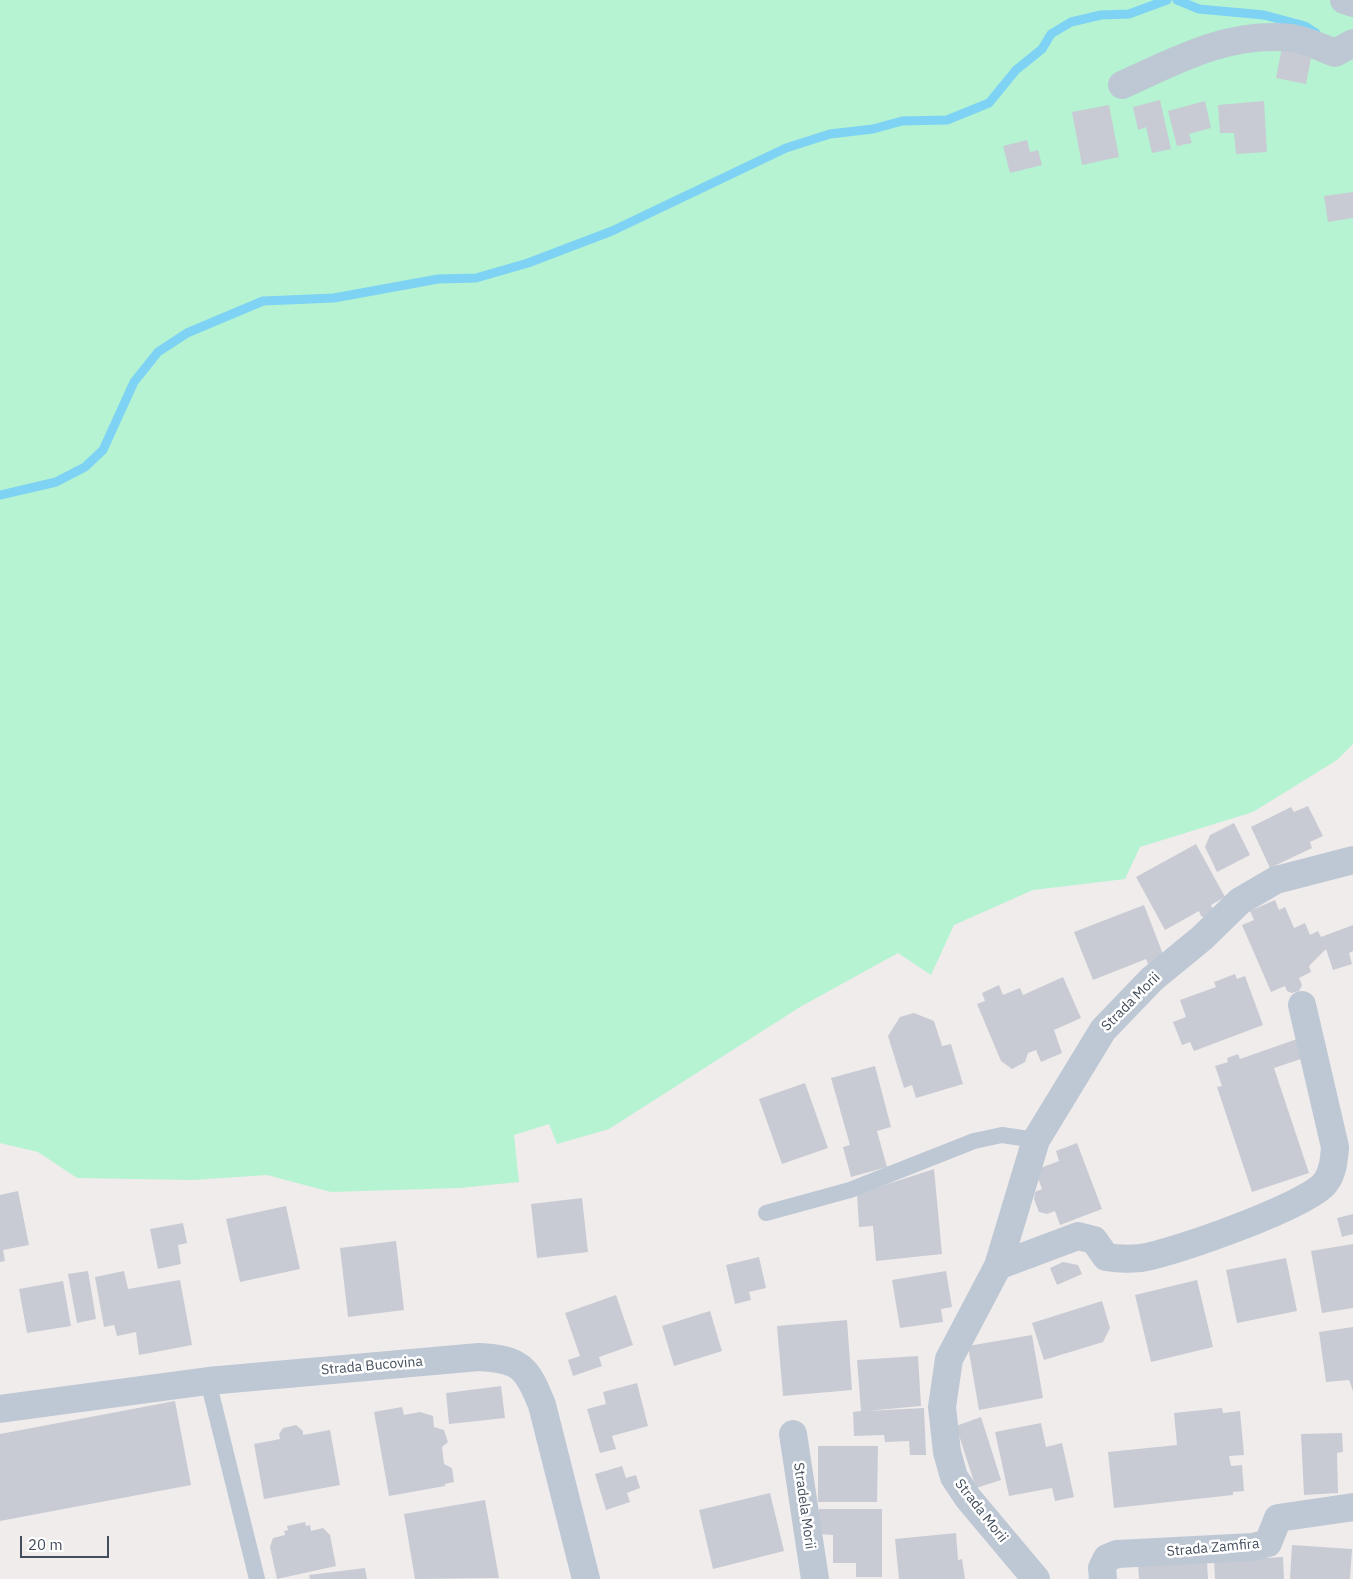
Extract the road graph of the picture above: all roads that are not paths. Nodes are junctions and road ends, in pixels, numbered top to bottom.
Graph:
1 (1344, 0) edge
2 (1353, 2) edge
3 (1353, 43) edge
4 (1122, 85) dead end
5 (1353, 860) edge
6 (1302, 1006) dead end
7 (1036, 1140) junction
8 (766, 1213) dead end
9 (998, 1266) junction
10 (208, 1381) junction
11 (0, 1409) edge
12 (793, 1434) dead end
13 (1353, 1507) edge
14 (257, 1579) edge
15 (586, 1579) edge
16 (815, 1579) edge
17 (1036, 1579) edge
18 (1103, 1579) edge

1 - 2 street
3 - 4 street
5 - 7 street, Strada Morii
6 - 9 street
7 - 8 lane
7 - 9 street, Strada Morii
9 - 17 street, Strada Morii
10 - 11 street, Strada Bucovina
10 - 14 lane
10 - 15 street, Strada Bucovina
12 - 16 street, Stradela Morii
13 - 18 street, Strada Zamfira

